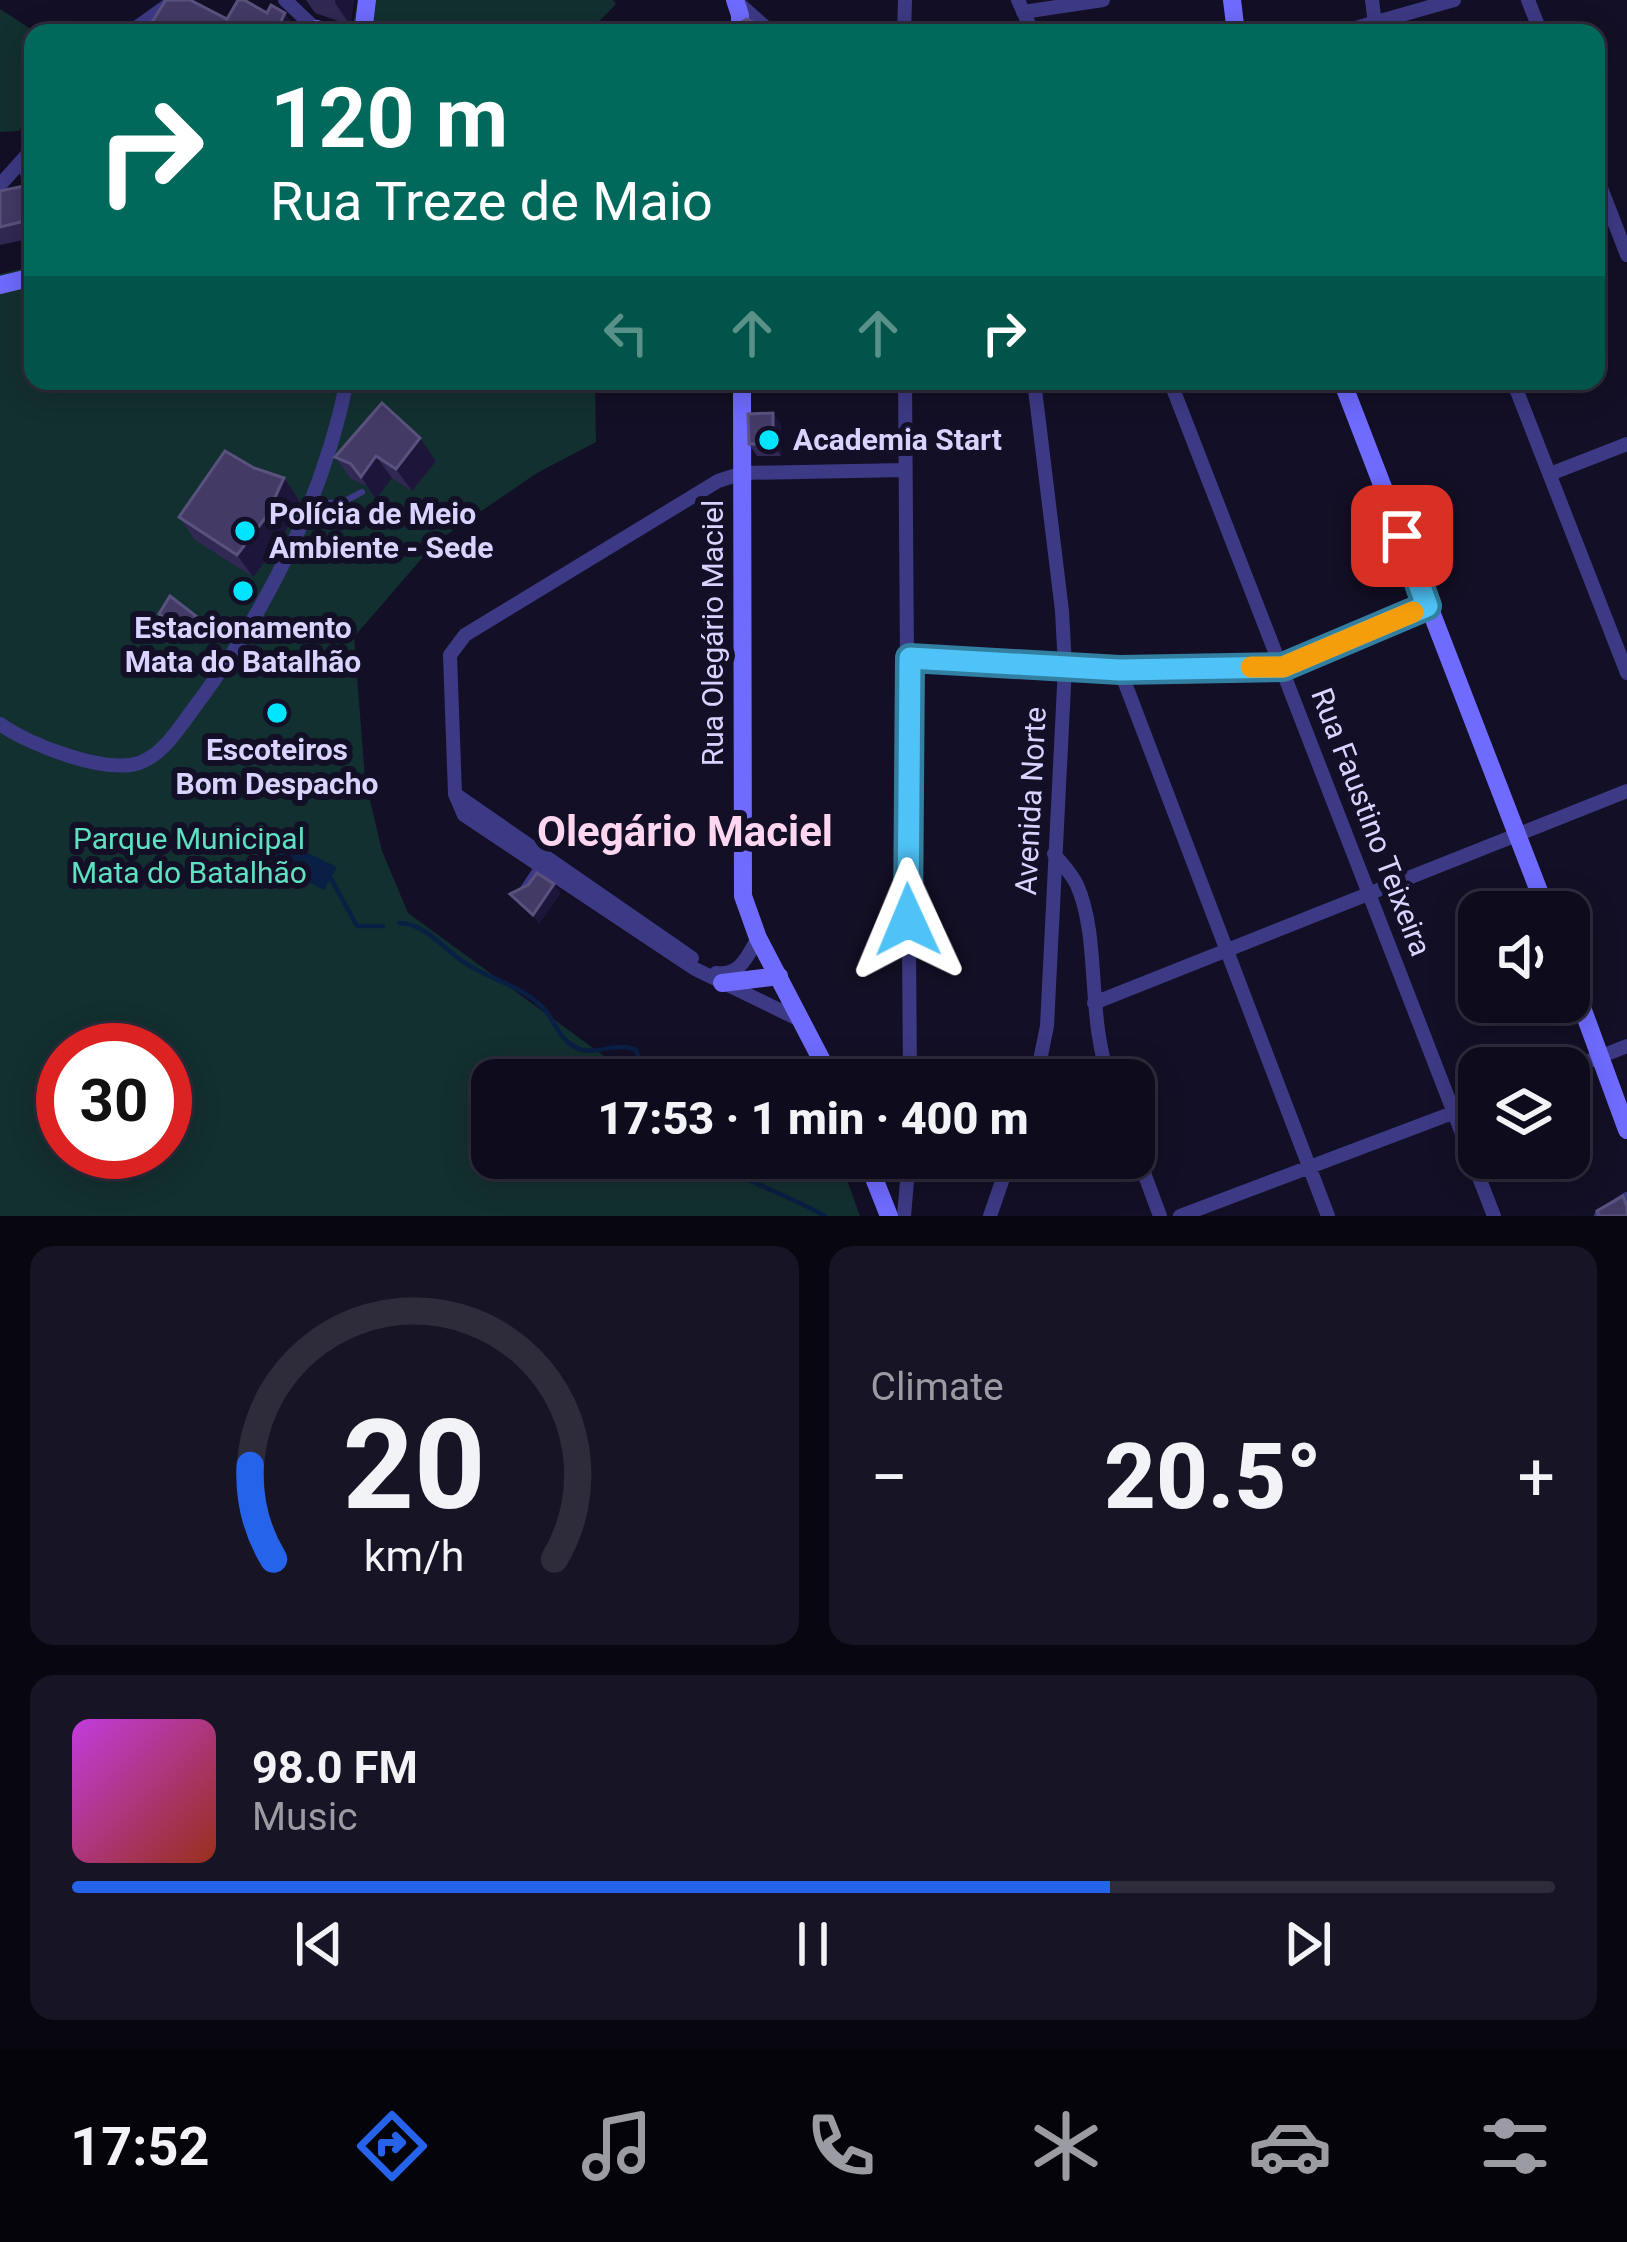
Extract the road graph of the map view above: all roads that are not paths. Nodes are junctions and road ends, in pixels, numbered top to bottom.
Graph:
1 (175, 0) edge
2 (285, 0) edge
3 (1103, 0) edge
4 (1454, 0) edge
5 (735, 1) edge
6 (1026, 20) edge
7 (142, 24) edge
8 (313, 24) edge
9 (762, 24) edge
10 (1386, 24) edge
11 (24, 157) edge
12 (0, 185) edge
13 (1605, 198) edge
14 (1627, 255) edge
15 (345, 390) edge
16 (742, 390) edge
17 (905, 390) edge
18 (1035, 390) edge
19 (1174, 390) edge
20 (1345, 390) edge
21 (1517, 390) edge
22 (1627, 444) edge
23 (905, 470) junction
24 (743, 473) junction
25 (1550, 474) junction
26 (362, 492) edge
27 (308, 504) junction
28 (1427, 606) junction
29 (910, 658) junction
30 (1065, 666) junction
31 (1283, 667) junction
32 (1120, 670) junction
33 (1627, 673) edge
34 (0, 724) edge
35 (1627, 791) edge
36 (455, 794) junction
37 (1518, 833) junction
38 (1054, 854) junction
39 (540, 868) junction
40 (530, 888) edge
41 (1539, 891) edge
42 (519, 895) edge
43 (1370, 896) junction
44 (758, 938) junction
45 (1227, 948) junction
46 (779, 976) junction
47 (716, 977) junction
48 (1094, 1003) junction
49 (804, 1022) junction
50 (1587, 1023) edge
51 (1627, 1046) edge
52 (1600, 1057) junction
53 (822, 1059) edge
54 (910, 1059) edge
55 (1040, 1059) edge
56 (1103, 1059) edge
57 (1590, 1061) edge
58 (1458, 1111) edge
59 (1453, 1113) junction
60 (1627, 1130) edge
61 (1308, 1168) junction
62 (875, 1179) edge
63 (907, 1179) edge
64 (1003, 1179) edge
65 (1146, 1179) edge
66 (1627, 1198) edge
67 (890, 1216) edge
68 (904, 1216) edge
69 (990, 1216) edge
70 (1160, 1216) edge
71 (1180, 1216) edge
72 (1328, 1216) edge
73 (1494, 1216) edge
74 (1601, 1216) edge

1 - 7 street
2 - 8 street
3 - 6 street
4 - 10 street
5 - 9 street
11 - 12 street
13 - 14 street
15 - 27 street
16 - 24 street, Rua Olegário Maciel
17 - 23 street
18 - 30 street, Avenida Norte
19 - 31 street, Rua Faustino Teixeira
20 - 28 street
21 - 25 street
22 - 25 street
23 - 24 street
23 - 29 street
24 - 36 street
24 - 44 street, Rua Olegário Maciel
25 - 33 street
26 - 27 lane
27 - 34 street
28 - 31 street
28 - 37 street
29 - 30 street
29 - 54 street
30 - 32 street
30 - 38 street, Avenida Norte
31 - 32 street
31 - 43 street, Rua Faustino Teixeira
32 - 45 street
35 - 37 street
36 - 39 street
36 - 47 street
37 - 41 street
37 - 43 street
38 - 48 street
38 - 55 street, Avenida Norte
39 - 40 lane
39 - 42 lane
39 - 47 street
43 - 45 street
43 - 59 street, Rua Faustino Teixeira
44 - 46 street, Rua Olegário Maciel
44 - 47 street
45 - 48 street
45 - 61 street
46 - 47 street
46 - 49 street, Rua Olegário Maciel
47 - 49 street
48 - 56 street
49 - 53 street, Rua Olegário Maciel
50 - 52 street
51 - 52 street
52 - 57 street
52 - 60 street
58 - 59 street
59 - 61 street
59 - 73 street, Rua Faustino Teixeira
61 - 71 street
61 - 72 street
62 - 67 street
63 - 68 street
64 - 69 street
65 - 70 street
66 - 74 street

